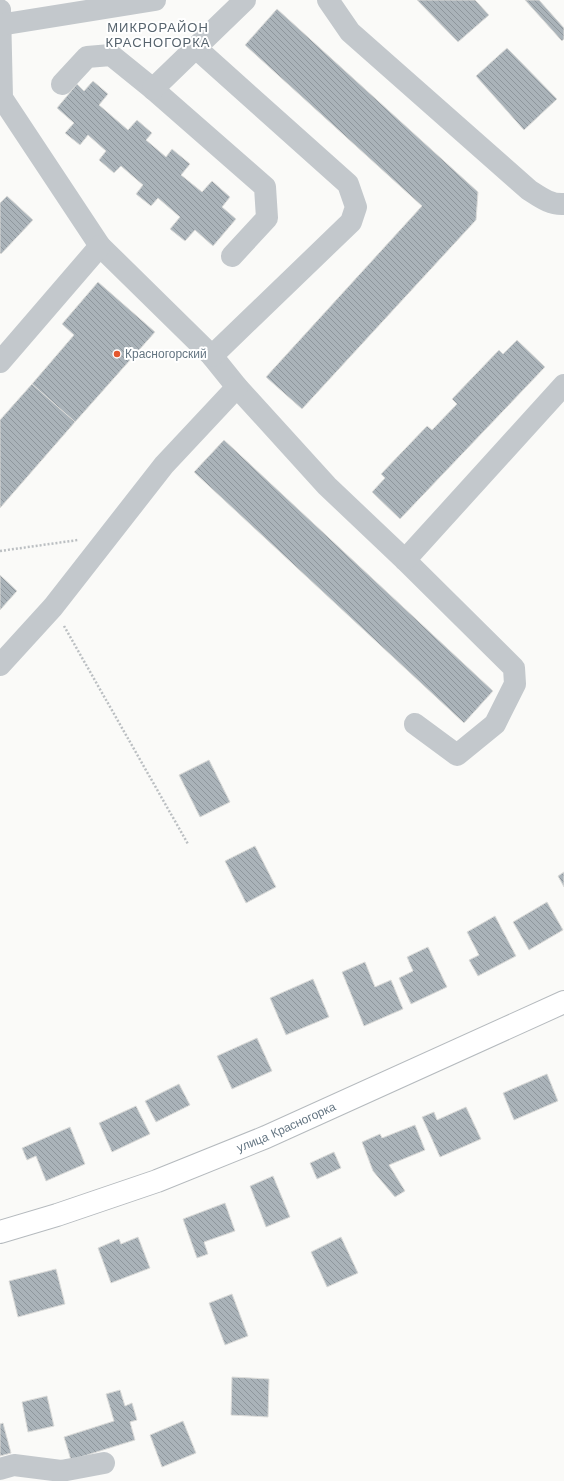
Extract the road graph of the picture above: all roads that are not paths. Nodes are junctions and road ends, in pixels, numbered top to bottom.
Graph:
1 (155, 0) edge
2 (245, 0) edge
3 (328, 0) edge
4 (0, 20) edge
5 (196, 48) junction
6 (62, 84) dead end
7 (153, 89) junction
8 (564, 204) edge
9 (100, 246) junction
10 (232, 256) dead end
11 (212, 356) junction
12 (0, 362) edge
13 (564, 385) edge
14 (237, 387) junction
15 (405, 560) junction
16 (0, 665) edge
17 (415, 724) dead end
18 (564, 1002) edge
19 (0, 1232) edge
20 (104, 1463) dead end
21 (0, 1469) edge

1 - 4 street
2 - 5 street
3 - 8 street
4 - 9 street
5 - 7 street
5 - 11 street
6 - 7 street
7 - 10 street
9 - 11 street
9 - 12 street
11 - 14 street
13 - 15 street
14 - 15 street
14 - 16 street
15 - 17 street
18 - 19 main road, улица Красногорка
20 - 21 street

